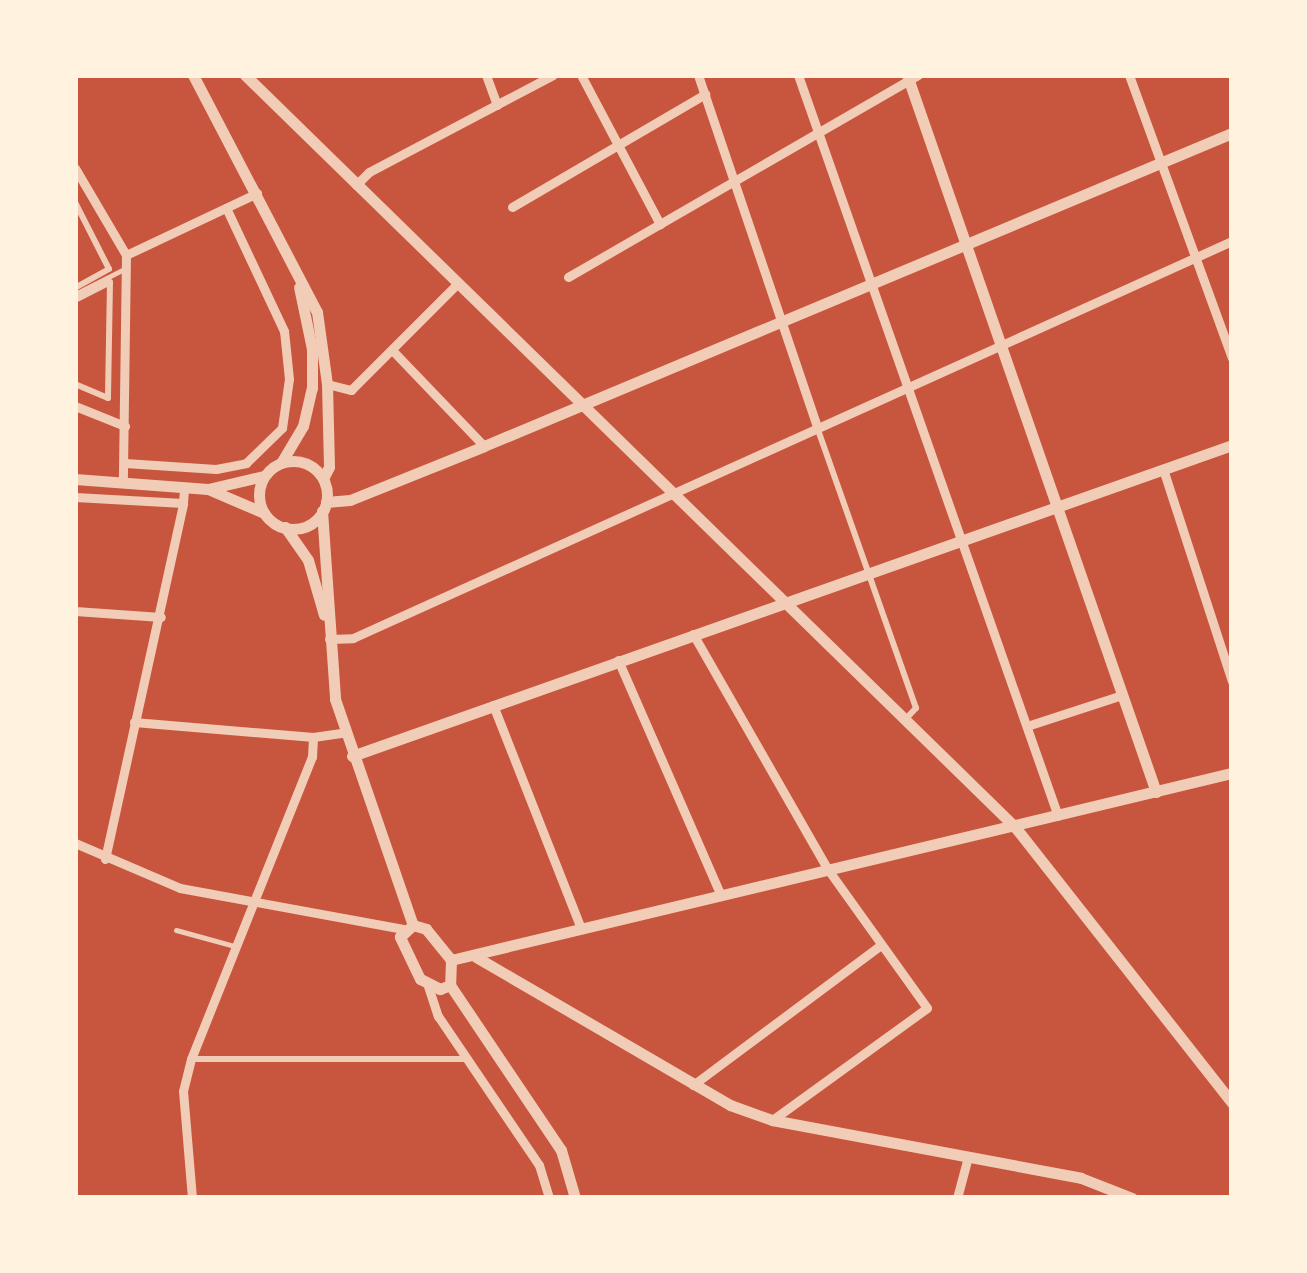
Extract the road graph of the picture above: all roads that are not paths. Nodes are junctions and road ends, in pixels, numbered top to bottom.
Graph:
1 (245, 75) edge
2 (486, 75) edge
3 (553, 75) edge
4 (581, 75) edge
5 (698, 75) edge
6 (798, 75) edge
7 (1129, 75) edge
8 (911, 77) edge
9 (198, 78) edge
10 (705, 94) junction
11 (497, 105) junction
12 (818, 132) junction
13 (1232, 133) edge
14 (616, 147) junction
15 (1159, 162) junction
16 (75, 168) edge
17 (735, 181) junction
18 (356, 185) junction
19 (257, 193) junction
20 (75, 202) edge
21 (512, 207) dead end
22 (226, 208) junction
23 (660, 224) junction
24 (1232, 242) edge
25 (966, 244) junction
26 (126, 255) junction
27 (1193, 258) junction
28 (126, 268) junction
29 (296, 273) junction
30 (568, 277) dead end
31 (872, 282) junction
32 (457, 284) junction
33 (75, 294) edge
34 (782, 321) junction
35 (1228, 330) edge
36 (1000, 346) junction
37 (393, 351) junction
38 (1232, 358) edge
39 (75, 384) edge
40 (327, 384) junction
41 (908, 384) junction
42 (75, 406) edge
43 (582, 406) junction
44 (125, 426) junction
45 (817, 427) junction
46 (1232, 445) edge
47 (484, 446) junction
48 (125, 463) junction
49 (281, 463) junction
50 (1163, 469) junction
51 (264, 476) junction
52 (75, 479) edge
53 (323, 479) junction
54 (124, 483) junction
55 (184, 488) junction
56 (208, 489) junction
57 (672, 493) junction
58 (75, 496) edge
59 (183, 503) junction
60 (1057, 505) junction
61 (324, 507) junction
62 (264, 513) junction
63 (285, 528) junction
64 (961, 540) junction
65 (870, 572) junction
66 (784, 604) junction
67 (75, 611) edge
68 (160, 616) junction
69 (692, 634) junction
70 (329, 639) junction
71 (618, 660) junction
72 (1232, 681) edge
73 (1122, 695) junction
74 (493, 705) junction
75 (134, 722) junction
76 (903, 722) junction
77 (1027, 726) junction
78 (343, 733) junction
79 (313, 737) junction
80 (352, 756) junction
81 (1232, 774) edge
82 (1156, 792) junction
83 (1058, 816) junction
84 (1014, 827) junction
85 (75, 843) edge
86 (105, 858) junction
87 (829, 871) junction
88 (721, 896) junction
89 (251, 903) junction
90 (408, 927) junction
91 (581, 928) junction
92 (176, 930) dead end
93 (880, 945) junction
94 (234, 946) junction
95 (476, 957) junction
96 (451, 960) junction
97 (450, 985) junction
98 (428, 986) junction
99 (191, 1059) junction
100 (467, 1059) junction
101 (693, 1085) junction
102 (1232, 1103) edge
103 (772, 1120) junction
104 (968, 1157) junction
105 (192, 1198) edge
106 (549, 1198) edge
107 (575, 1198) edge
108 (957, 1198) edge
109 (1132, 1198) edge

1 - 18 street
2 - 11 street
3 - 11 street
4 - 14 street
5 - 10 street
6 - 12 street
7 - 15 street
8 - 12 street
8 - 25 street
9 - 19 street
10 - 14 street
10 - 17 street
11 - 18 street
12 - 17 street
12 - 31 street
13 - 15 street
14 - 21 street
14 - 23 street
15 - 25 street
15 - 27 street
16 - 26 street
17 - 23 street
17 - 34 street
18 - 32 street
19 - 22 street
19 - 29 street
20 - 33 street
22 - 26 street
22 - 48 street
23 - 30 street
24 - 27 street
25 - 31 street
25 - 36 street
26 - 28 street
27 - 35 street
27 - 36 street
28 - 33 lane
28 - 44 street
29 - 40 street
29 - 49 street
31 - 34 street
31 - 41 street
32 - 37 street
32 - 43 street
33 - 39 street
34 - 43 street
34 - 45 street
35 - 38 street
36 - 41 street
36 - 60 street
37 - 40 street
37 - 47 street
40 - 53 street
41 - 45 street
41 - 64 street
42 - 44 street
43 - 47 street
43 - 57 street
44 - 48 street
45 - 57 street
45 - 65 street
46 - 50 street
47 - 61 street
48 - 54 street
49 - 51 street
49 - 53 street
50 - 60 street
50 - 72 street
51 - 56 street
51 - 62 street
52 - 54 street
53 - 61 street
54 - 55 street
55 - 56 street
55 - 59 street
56 - 62 street
57 - 66 street
57 - 70 street
58 - 59 street
59 - 68 street
60 - 64 street
60 - 73 street
61 - 63 street
61 - 70 street
62 - 63 street
63 - 70 street
64 - 65 street
64 - 77 street
65 - 66 street
65 - 76 street
66 - 69 street
66 - 76 street
67 - 68 street
68 - 75 street
69 - 71 street
69 - 87 street
70 - 78 street
71 - 74 street
71 - 88 street
73 - 77 street
73 - 82 street
74 - 80 street
74 - 91 street
75 - 79 street
75 - 86 street
76 - 84 street
77 - 83 street
78 - 79 street
78 - 80 street
79 - 89 street
80 - 90 street
81 - 82 street
82 - 83 street
83 - 84 street
84 - 87 street
84 - 102 street
85 - 86 street
86 - 89 street
87 - 88 street
87 - 93 street
88 - 91 street
89 - 90 street
89 - 94 street
90 - 96 street
90 - 98 street
91 - 95 street
92 - 94 lane
93 - 101 street
93 - 103 street
94 - 99 street
95 - 96 street
95 - 101 street
96 - 97 street
97 - 98 street
97 - 107 street
98 - 100 street
99 - 100 street
99 - 105 street
100 - 106 street
101 - 103 street
103 - 104 street
104 - 108 street
104 - 109 street

